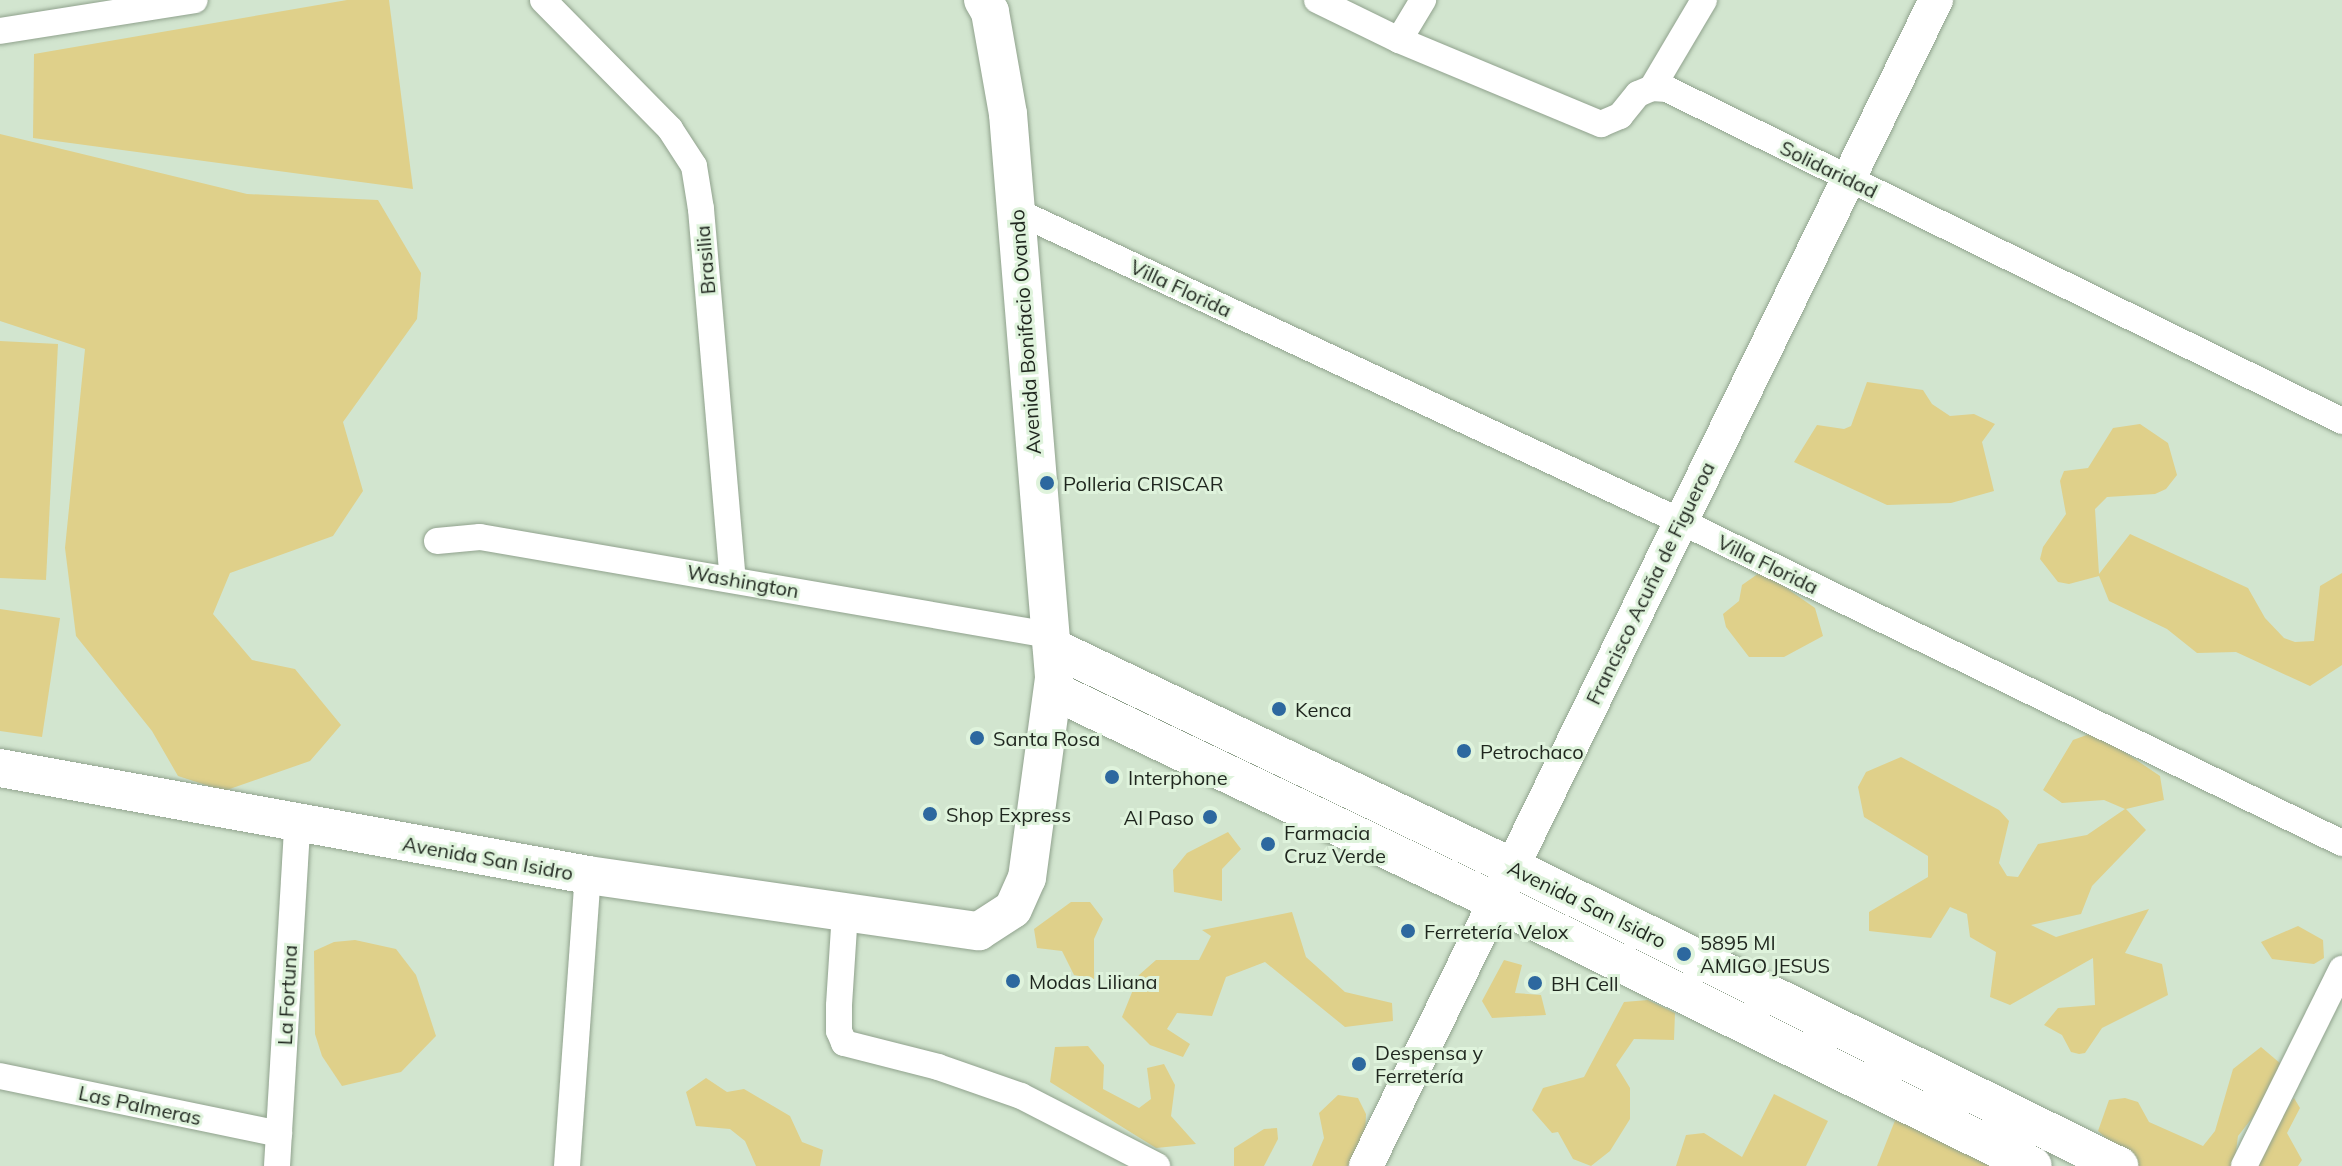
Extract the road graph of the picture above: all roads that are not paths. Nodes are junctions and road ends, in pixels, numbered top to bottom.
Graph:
1 (195, 0) edge
2 (543, 0) edge
3 (983, 0) edge
4 (1317, 0) edge
5 (1423, 0) edge
6 (1704, 0) edge
7 (1936, 0) edge
8 (0, 31) edge
9 (1399, 40) junction
10 (1652, 88) junction
11 (1847, 178) junction
12 (1016, 211) junction
13 (2342, 421) edge
14 (1680, 521) junction
15 (437, 541) dead end
16 (733, 579) junction
17 (1051, 641) junction
18 (1054, 691) junction
19 (0, 768) edge
20 (297, 825) junction
21 (2342, 843) edge
22 (1512, 867) junction
23 (588, 875) junction
24 (1496, 902) junction
25 (845, 912) junction
26 (979, 931) joint
27 (2342, 969) edge
28 (0, 1076) edge
29 (279, 1134) junction
30 (277, 1166) edge
31 (567, 1166) edge
32 (1157, 1166) edge
33 (1366, 1166) edge
34 (2033, 1166) edge
35 (2119, 1166) edge
36 (2244, 1166) edge

1 - 8 street
2 - 16 street, Brasilia
3 - 12 main road, Avenida Bonifacio Ovando
4 - 9 street
5 - 9 street
6 - 10 street
7 - 11 street, Francisco Acuña de Figueroa
9 - 10 street
10 - 11 street, Solidaridad
11 - 13 street, Solidaridad
11 - 14 street, Francisco Acuña de Figueroa
12 - 14 street, Villa Florida
12 - 17 main road, Avenida Bonifacio Ovando
14 - 21 street, Villa Florida
14 - 22 street, Francisco Acuña de Figueroa
15 - 16 street, Washington
16 - 17 street, Washington
17 - 18 main road, Avenida Bonifacio Ovando
17 - 22 main road, Avenida San Isidro
18 - 24 main road, Avenida San Isidro
18 - 26 main road, Avenida Bonifacio Ovando
19 - 20 main road, Avenida San Isidro
20 - 23 main road, Avenida San Isidro
20 - 29 street, La Fortuna
22 - 24 street, Francisco Acuña de Figueroa
22 - 35 main road, Avenida San Isidro
23 - 25 main road, Avenida San Isidro
23 - 31 street
24 - 33 street, Francisco Acuña de Figueroa
24 - 34 main road, Avenida San Isidro
25 - 26 main road, Avenida San Isidro
25 - 32 street
27 - 36 street
28 - 29 street, Las Palmeras
29 - 30 street, La Fortuna

